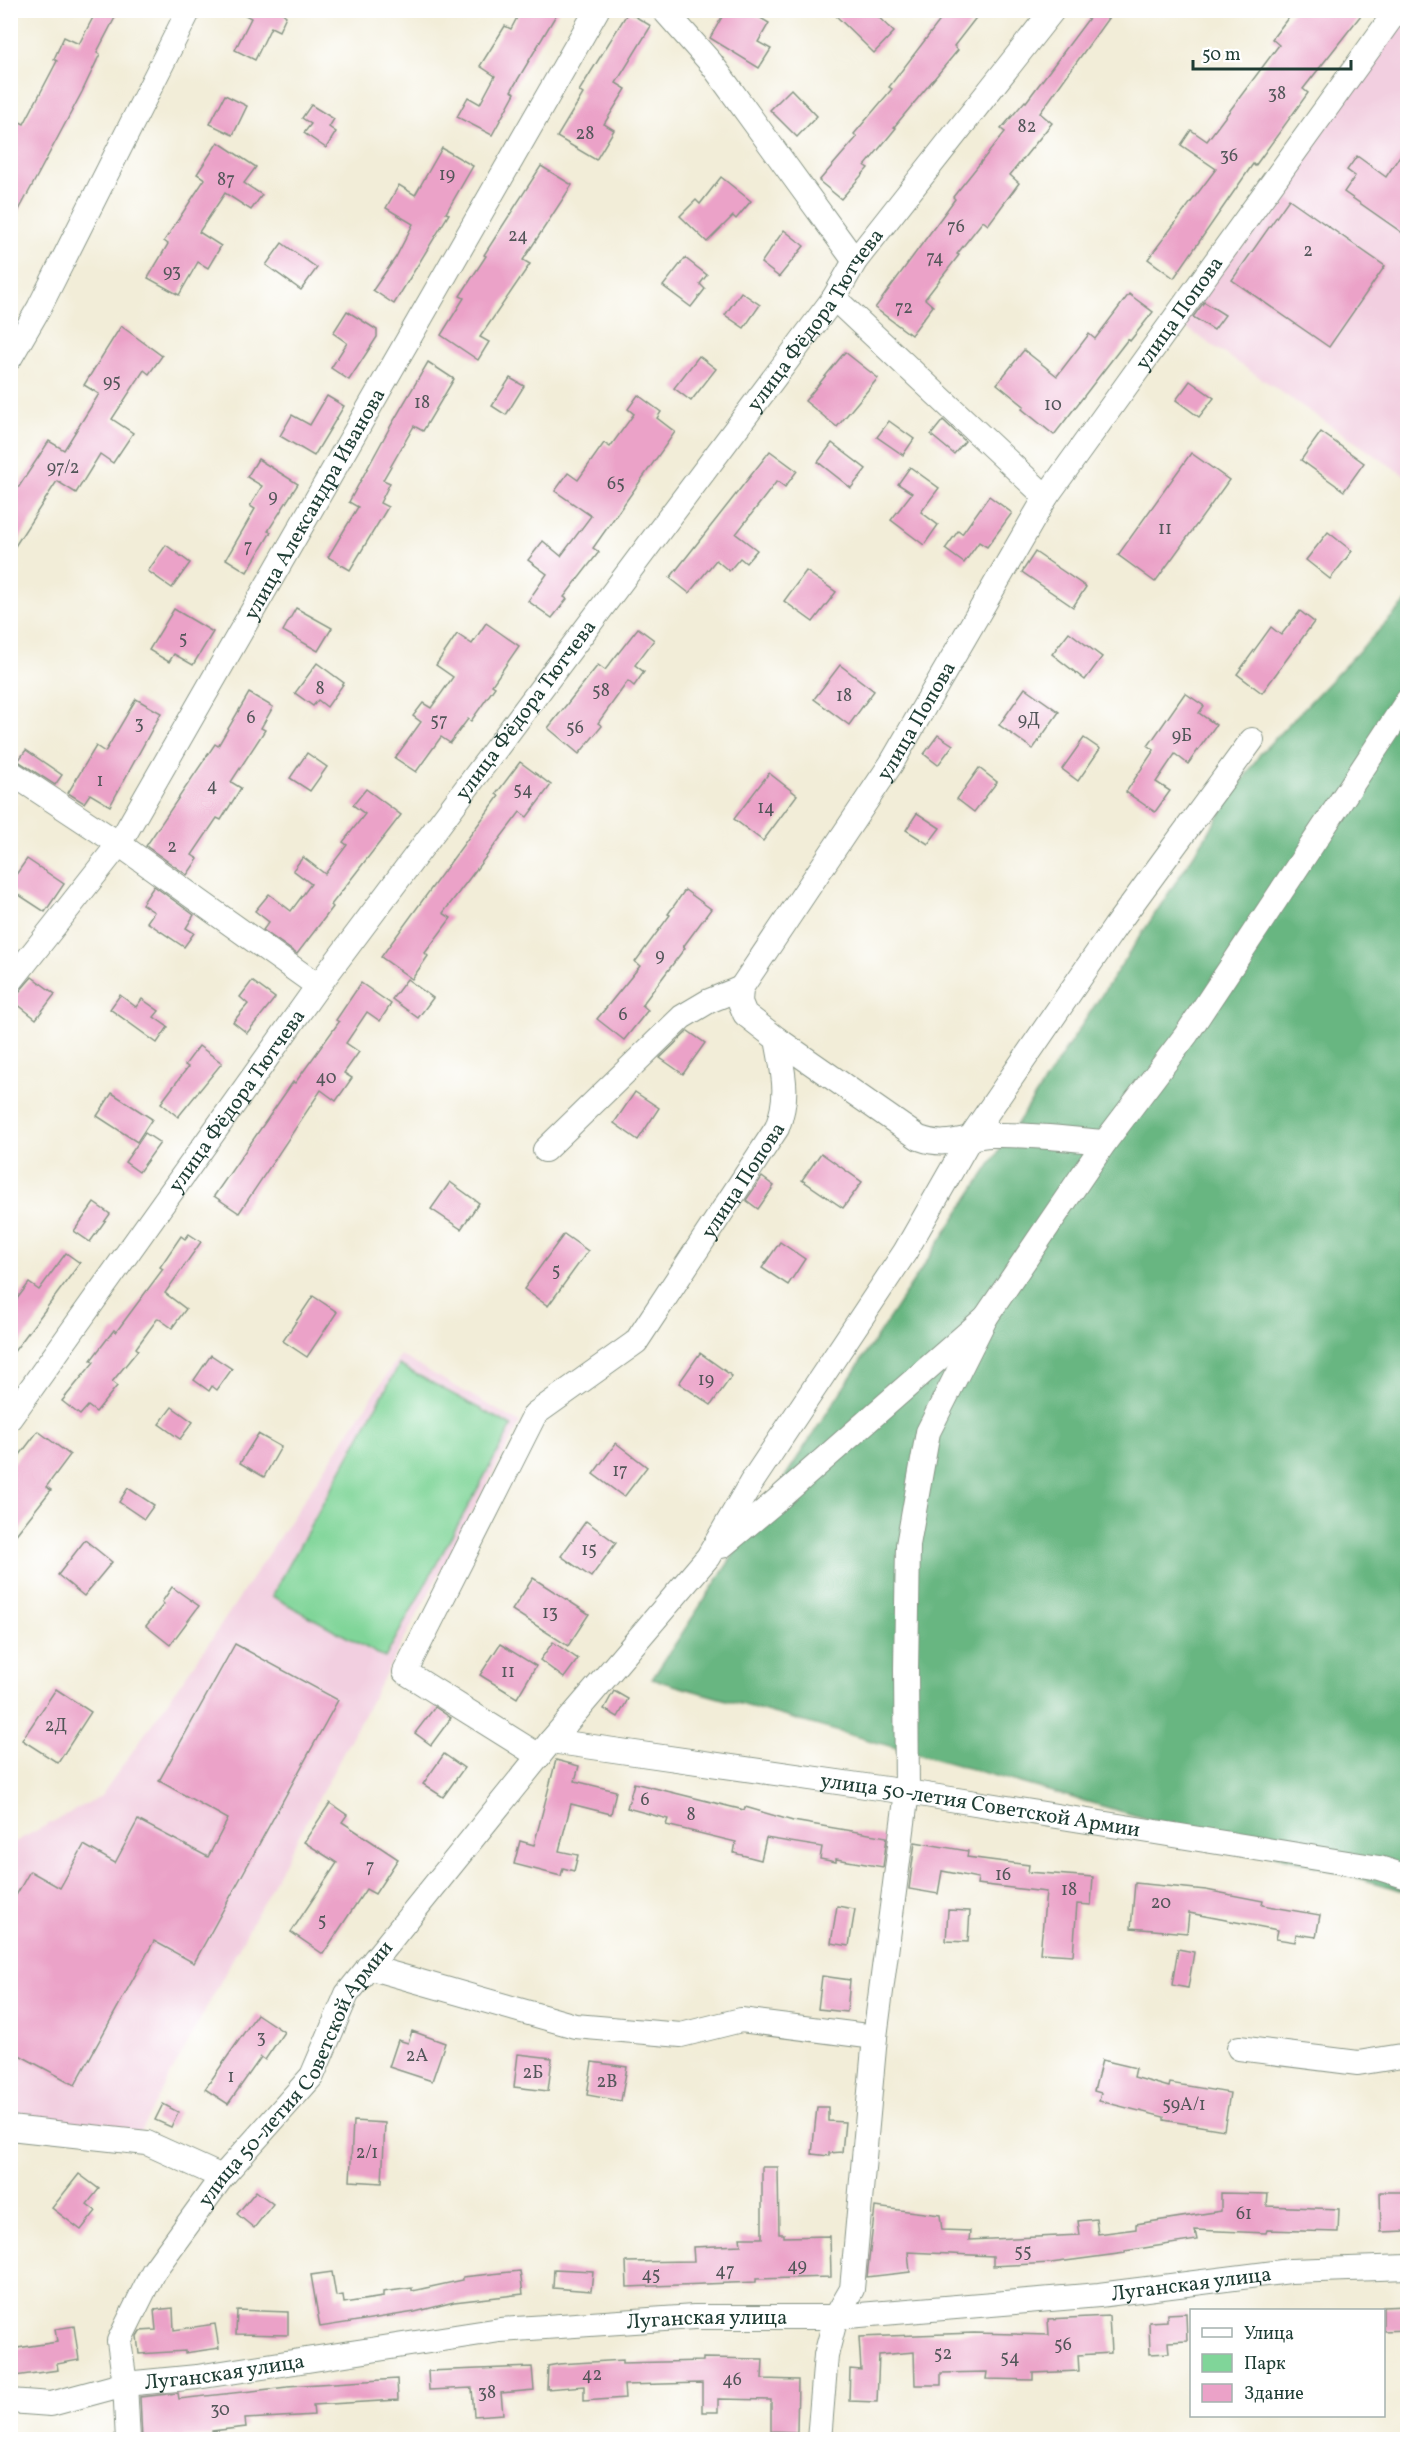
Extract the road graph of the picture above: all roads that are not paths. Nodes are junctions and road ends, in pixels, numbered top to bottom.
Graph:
1 (189, 10) edge
2 (597, 10) edge
3 (664, 10) edge
4 (1053, 10) edge
5 (1397, 10) edge
6 (855, 261) junction
7 (834, 298) junction
8 (10, 358) edge
9 (1046, 497) junction
10 (1407, 700) edge
11 (1251, 740) dead end
12 (10, 772) edge
13 (119, 844) junction
14 (10, 982) edge
15 (318, 986) junction
16 (741, 988) junction
17 (777, 1039) junction
18 (969, 1138) junction
19 (1106, 1142) junction
20 (545, 1150) dead end
21 (986, 1317) junction
22 (10, 1418) edge
23 (708, 1557) junction
24 (544, 1748) junction
25 (907, 1792) junction
26 (1407, 1877) edge
27 (368, 1967) junction
28 (875, 2037) junction
29 (1239, 2048) dead end
30 (1407, 2055) edge
31 (10, 2128) edge
32 (222, 2177) junction
33 (1407, 2267) edge
34 (836, 2317) junction
35 (125, 2384) junction
36 (10, 2401) edge
37 (128, 2439) edge
38 (819, 2439) edge

1 - 8 street
2 - 13 street, улица Александра Иванова
3 - 6 street
4 - 6 street, улица Фёдора Тютчева
5 - 9 street, улица Попова
6 - 7 street, улица Фёдора Тютчева
7 - 9 street
7 - 15 street, улица Фёдора Тютчева
9 - 16 street, улица Попова
10 - 19 street
11 - 18 street
12 - 13 street
13 - 14 street, улица Александра Иванова
13 - 15 street
15 - 22 street, улица Фёдора Тютчева
16 - 17 street
16 - 20 street
17 - 18 street
17 - 24 street, улица Попова
18 - 19 street
18 - 23 street
19 - 21 street
21 - 23 street
21 - 25 street
23 - 24 street, улица 50-летия Советской Армии
24 - 25 street, улица 50-летия Советской Армии
24 - 27 street, улица 50-летия Советской Армии
25 - 26 street, улица 50-летия Советской Армии
25 - 28 street
27 - 28 street
27 - 32 street, улица 50-летия Советской Армии
28 - 34 street
29 - 30 street
31 - 32 street
32 - 35 street, улица 50-летия Советской Армии
33 - 34 street, Луганская улица
34 - 35 street, Луганская улица
34 - 38 street
35 - 36 street, Луганская улица
35 - 37 street, улица 50-летия Советской Армии

